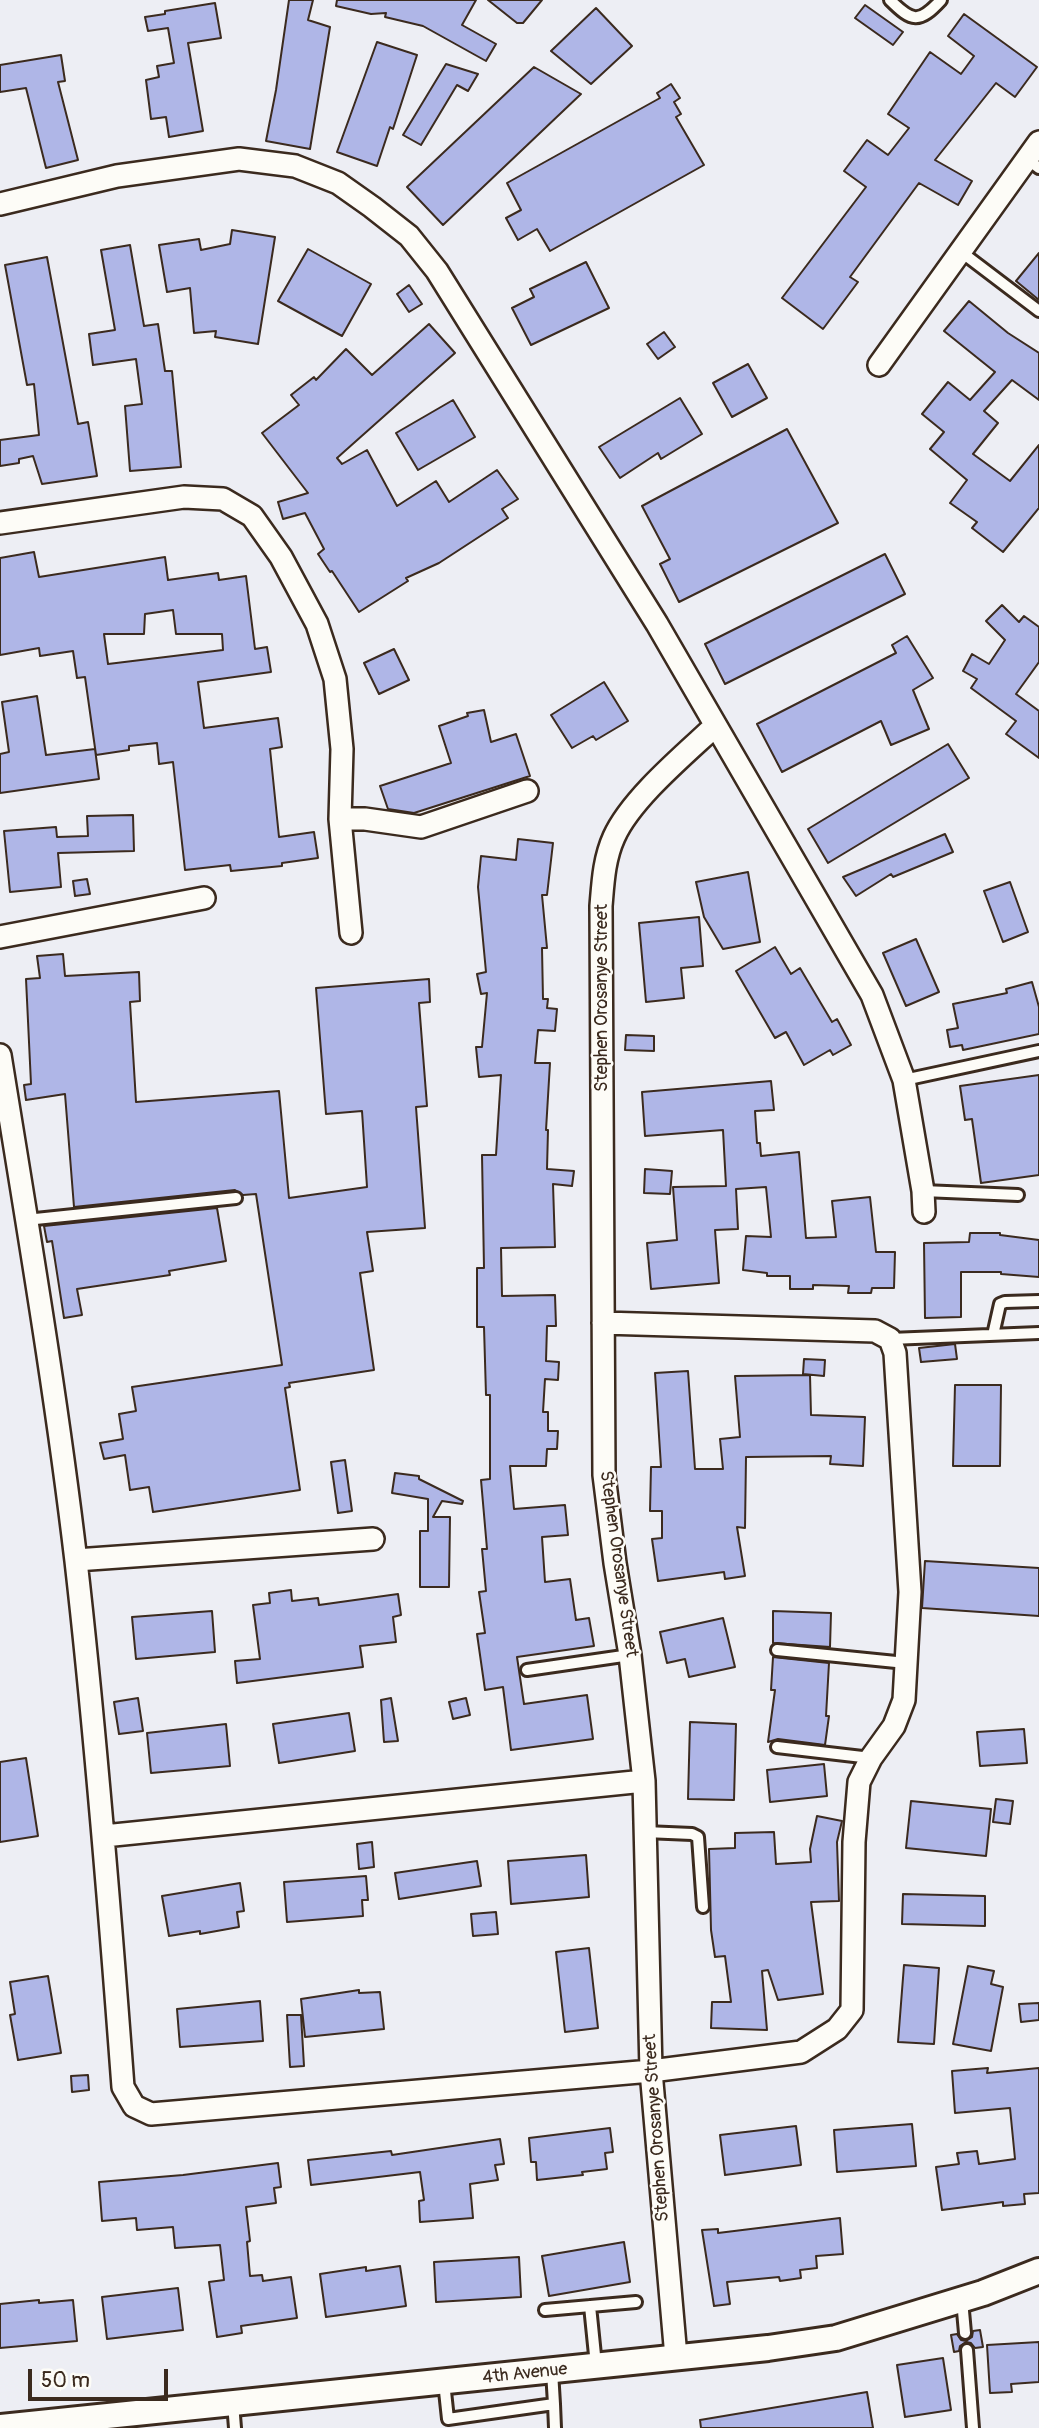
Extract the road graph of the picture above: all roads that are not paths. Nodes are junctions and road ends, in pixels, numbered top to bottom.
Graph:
1 (890, 0) edge
2 (942, 0) edge
3 (1035, 156) edge
4 (0, 204) edge
5 (960, 251) junction
6 (1039, 311) edge
7 (879, 365) dead end
8 (0, 523) edge
9 (715, 726) junction
10 (527, 791) dead end
11 (340, 820) junction
12 (204, 898) dead end
13 (351, 933) dead end
14 (0, 937) edge
15 (1039, 1051) edge
16 (0, 1055) edge
17 (904, 1080) junction
18 (1018, 1195) dead end
19 (236, 1198) dead end
20 (924, 1201) joint
21 (26, 1220) junction
22 (1039, 1301) edge
23 (603, 1323) junction
24 (1039, 1333) edge
25 (993, 1335) junction
26 (890, 1339) junction
27 (373, 1539) dead end
28 (76, 1560) junction
29 (776, 1650) dead end
30 (630, 1655) junction
31 (906, 1663) junction
32 (527, 1670) dead end
33 (777, 1747) dead end
34 (871, 1758) junction
35 (644, 1781) junction
36 (645, 1832) junction
37 (104, 1836) junction
38 (703, 1907) dead end
39 (651, 2071) junction
40 (1039, 2271) edge
41 (962, 2300) junction
42 (636, 2301) dead end
43 (590, 2306) junction
44 (545, 2310) dead end
45 (965, 2333) dead end
46 (967, 2350) dead end
47 (676, 2357) junction
48 (596, 2365) junction
49 (552, 2371) junction
50 (444, 2382) junction
51 (233, 2403) junction
52 (554, 2404) junction
53 (448, 2424) edge
54 (0, 2427) edge
55 (236, 2428) edge
56 (555, 2428) edge
57 (973, 2428) edge

1 - 2 lane
3 - 5 street
4 - 9 street
5 - 6 lane
5 - 7 street
8 - 11 street
9 - 17 street
9 - 23 street, Stephen Orosanye Street
10 - 11 street
11 - 13 street
12 - 14 street
15 - 17 lane
16 - 21 street
17 - 20 street
18 - 20 lane
19 - 21 lane
21 - 28 street
22 - 25 lane
23 - 26 street
23 - 30 street, Stephen Orosanye Street
24 - 25 lane
25 - 26 lane
26 - 31 street
27 - 28 street
28 - 37 street
29 - 31 lane
30 - 32 lane
30 - 35 street, Stephen Orosanye Street
31 - 34 street
33 - 34 lane
34 - 39 street
35 - 36 street, Stephen Orosanye Street
35 - 37 street
36 - 38 lane
36 - 39 street, Stephen Orosanye Street
37 - 39 street
39 - 47 street, Stephen Orosanye Street
40 - 41 street, 4th Avenue
41 - 45 lane
41 - 47 street, 4th Avenue
42 - 43 lane
43 - 44 lane
43 - 48 lane
46 - 57 lane
47 - 48 street, 4th Avenue
48 - 49 street, 4th Avenue
49 - 50 street, 4th Avenue
49 - 52 lane
50 - 51 street, 4th Avenue
50 - 53 lane
51 - 54 street, 4th Avenue
51 - 55 lane
52 - 53 lane
52 - 56 lane

